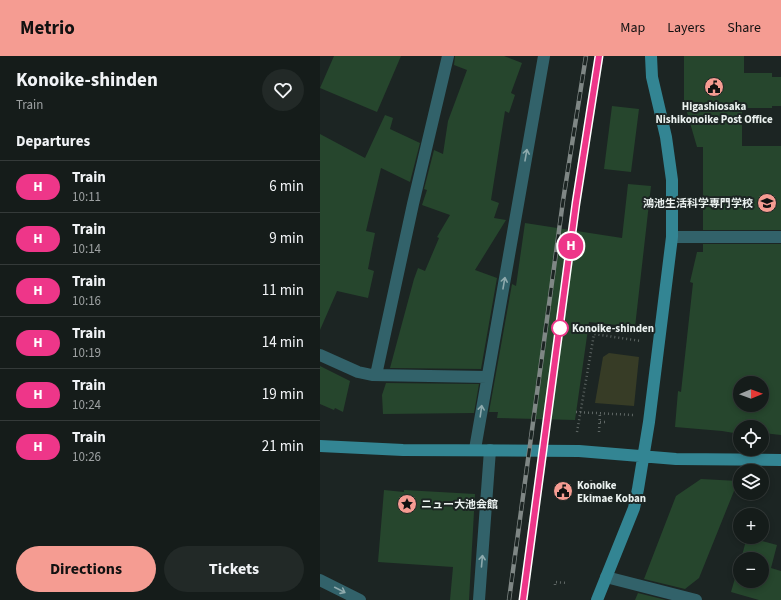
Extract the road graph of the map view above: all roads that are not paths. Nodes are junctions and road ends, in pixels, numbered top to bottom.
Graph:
1 (448, 56) edge
2 (544, 56) edge
3 (651, 56) edge
4 (672, 237) junction
5 (781, 237) edge
6 (320, 355) edge
7 (376, 375) junction
8 (487, 377) junction
9 (320, 446) edge
10 (475, 449) junction
11 (490, 450) junction
12 (643, 457) junction
13 (781, 460) edge
14 (606, 577) junction
15 (320, 580) edge
16 (360, 600) edge
17 (479, 600) edge
18 (597, 600) edge
19 (696, 600) edge

1 - 7 street
8 -> 2 street
3 - 4 street
4 - 5 street
4 - 12 street
6 - 7 street
7 - 8 street
10 -> 8 street
9 - 10 street
10 - 11 street
11 - 12 street
17 -> 11 street
12 - 13 street
12 - 14 street
14 - 18 street
14 - 19 street
15 -> 16 street

